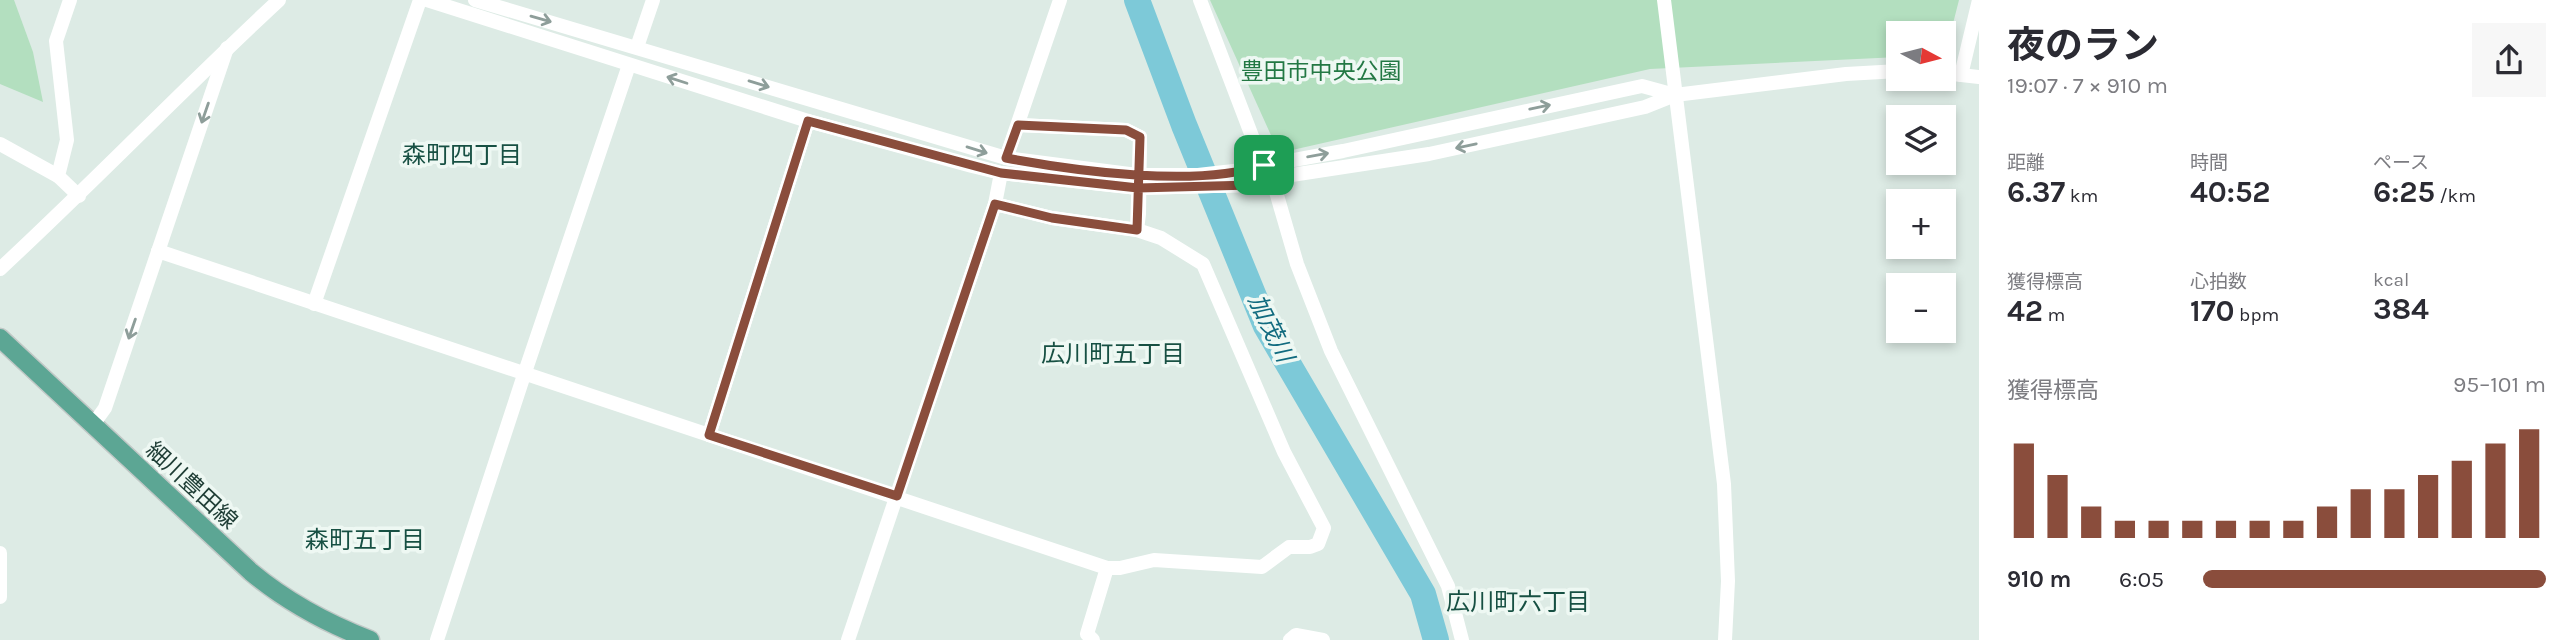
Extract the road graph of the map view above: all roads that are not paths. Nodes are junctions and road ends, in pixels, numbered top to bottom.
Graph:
1 (69, 0) edge
2 (279, 0) edge
3 (420, 0) edge
4 (427, 0) edge
5 (475, 0) edge
6 (653, 0) edge
7 (1060, 0) edge
8 (1200, 0) edge
9 (1664, 0) edge
10 (1979, 0) edge
11 (637, 47) junction
12 (227, 48) junction
13 (629, 65) junction
14 (1886, 72) edge
15 (1956, 74) edge
16 (1961, 75) junction
17 (1979, 77) edge
18 (1675, 95) junction
19 (808, 121) junction
20 (1018, 125) junction
21 (0, 144) edge
22 (1006, 158) junction
23 (1257, 167) junction
24 (1001, 173) junction
25 (58, 176) junction
26 (1272, 178) junction
27 (1138, 181) junction
28 (79, 197) junction
29 (995, 204) junction
30 (1137, 230) junction
31 (158, 251) junction
32 (0, 269) edge
33 (314, 304) junction
34 (0, 338) edge
35 (524, 375) junction
36 (92, 426) junction
37 (709, 435) junction
38 (897, 496) junction
39 (0, 553) edge
40 (1107, 568) junction
41 (0, 597) edge
42 (1325, 638) edge
43 (370, 640) edge
44 (437, 640) edge
45 (849, 640) edge
46 (1093, 640) edge
47 (1290, 640) edge
48 (1462, 640) edge
49 (1726, 640) edge

1 - 25 street
2 - 12 street
3 - 33 street
4 - 13 street
5 -> 11 street
6 - 11 street
7 - 20 street
8 - 23 street
9 - 18 street
10 - 16 street
11 -> 22 street
12 - 28 street
12 -> 31 street
19 -> 13 street
13 - 35 street
14 - 18 street
15 - 16 street
16 - 17 street
23 -> 18 street
18 -> 26 street
18 - 49 street
19 - 24 street
19 - 37 street
20 - 22 street
20 - 30 street
21 - 25 street
22 - 27 street
23 - 26 street
23 - 27 street, bridge
24 - 27 street
24 - 29 street
25 - 28 street
26 - 27 street, bridge
26 - 48 street
28 - 32 street
29 - 30 street
29 - 38 street
30 - 40 street
31 - 33 street
31 -> 36 street
33 - 35 street
34 - 36 main road, 細川豊田線
35 - 37 street
35 - 44 street
36 - 43 main road, 細川豊田線
37 - 38 street
38 - 40 street
38 - 45 street
39 - 41 street
40 - 46 street
42 - 47 street

